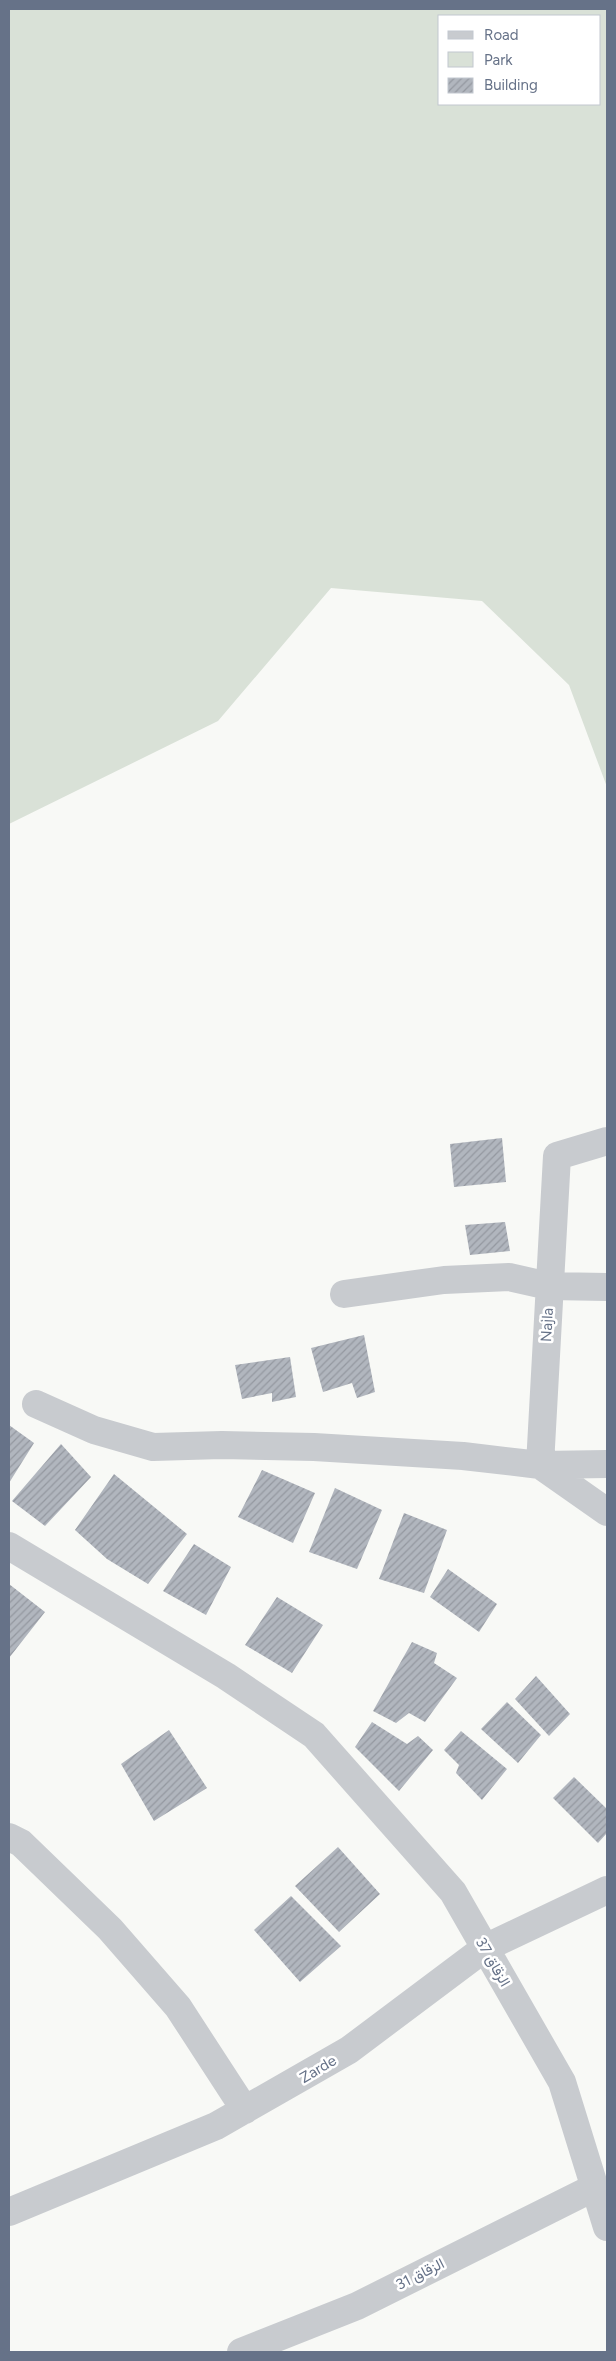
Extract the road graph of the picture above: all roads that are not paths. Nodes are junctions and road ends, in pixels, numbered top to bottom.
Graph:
1 (607, 1141) edge
2 (550, 1286) junction
3 (607, 1286) edge
4 (344, 1294) dead end
5 (36, 1404) dead end
6 (607, 1464) edge
7 (540, 1465) junction
8 (607, 1512) edge
9 (9, 1546) edge
10 (9, 1837) edge
11 (607, 1890) edge
12 (485, 1948) junction
13 (245, 2110) junction
14 (595, 2187) junction
15 (9, 2212) edge
16 (607, 2227) edge
17 (241, 2352) edge

1 - 2 street, Najla
2 - 3 street
2 - 4 street
2 - 7 street, Najla
5 - 7 street
6 - 7 street
7 - 8 street
9 - 12 street, الزقاق 37
10 - 13 street
11 - 12 street, Zarde
12 - 13 street, Zarde
12 - 14 street, الزقاق 37
13 - 15 street, Zarde
14 - 16 street, الزقاق 37
14 - 17 street, الزقاق 31

